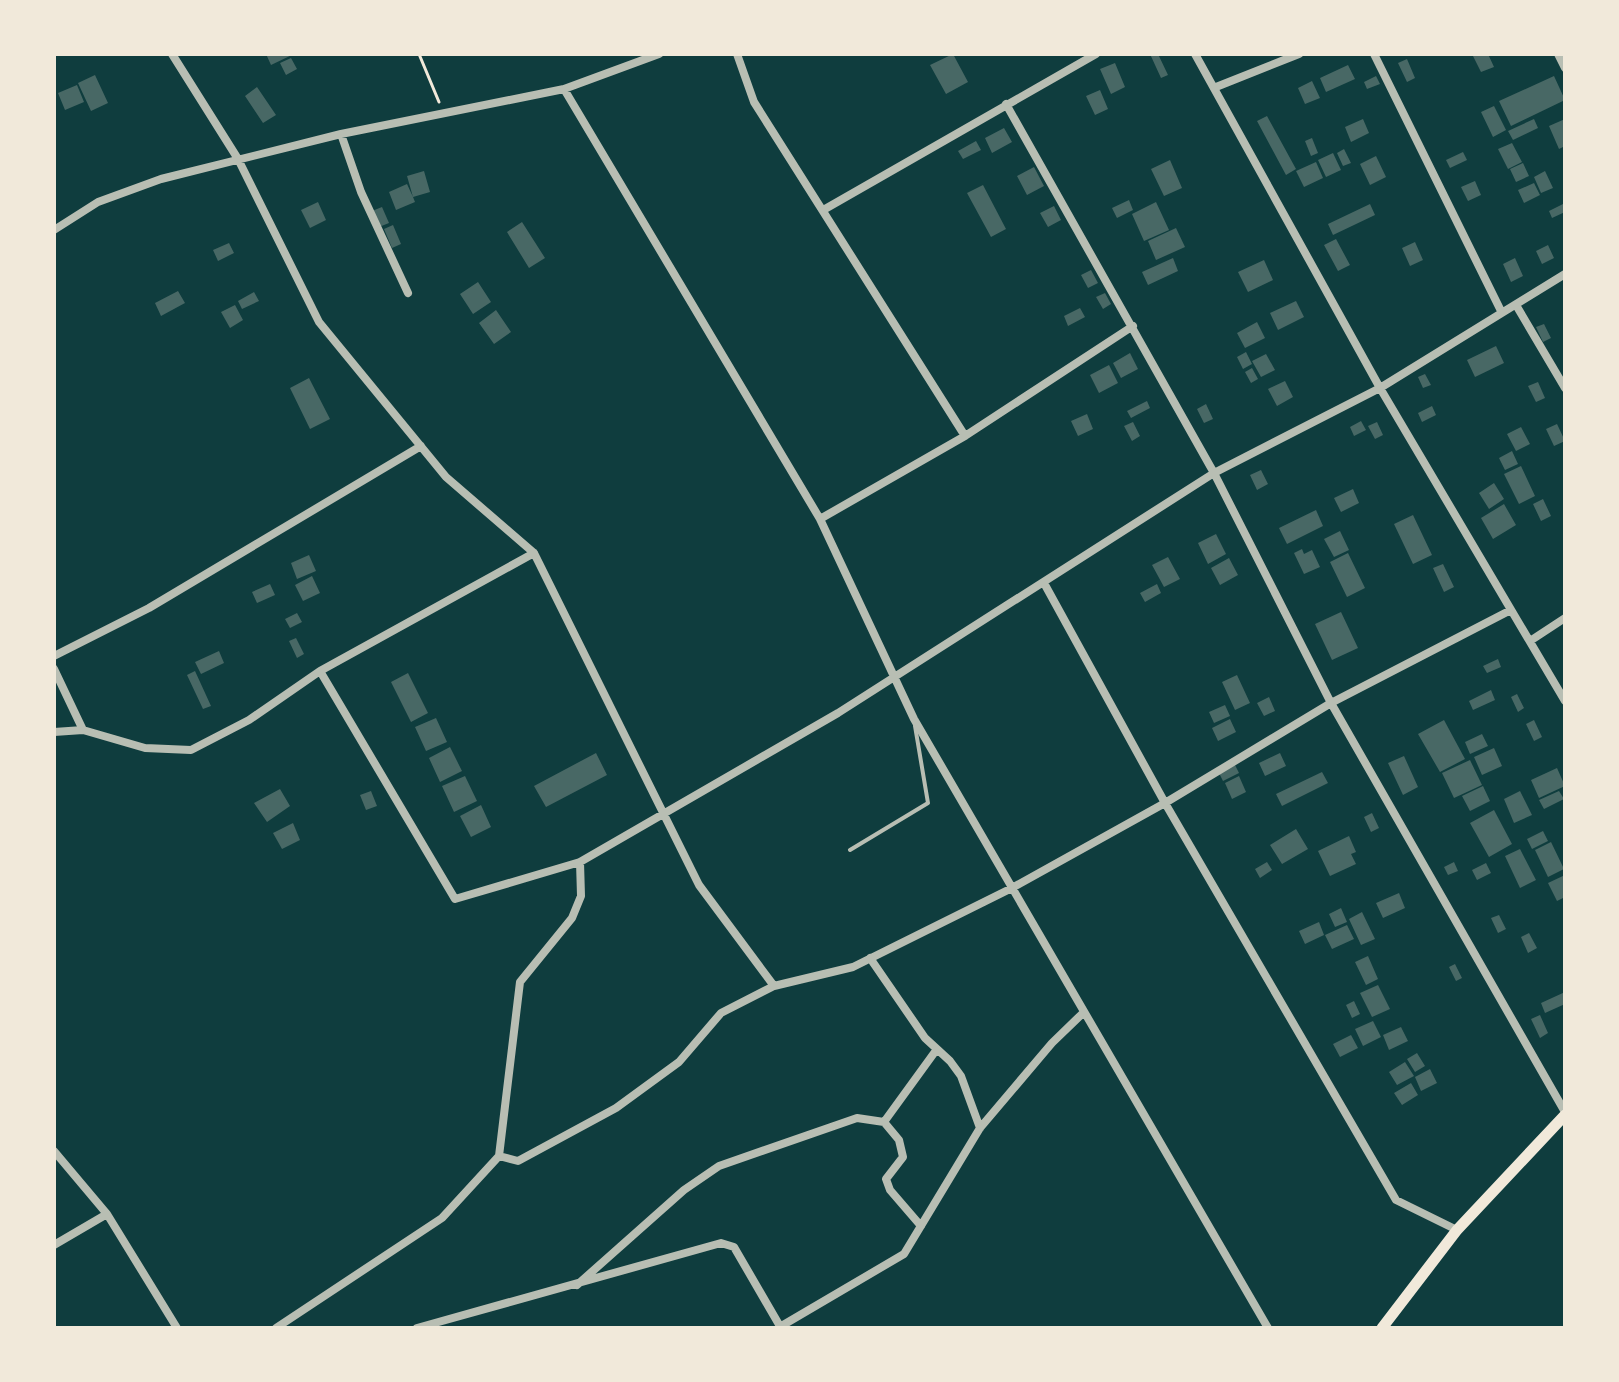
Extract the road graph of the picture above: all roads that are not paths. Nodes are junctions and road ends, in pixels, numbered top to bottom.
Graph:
1 (172, 54) edge
2 (659, 54) edge
3 (737, 54) edge
4 (1096, 54) edge
5 (1195, 54) edge
6 (1299, 54) edge
7 (1374, 54) edge
8 (1558, 54) edge
9 (1565, 68) edge
10 (1216, 87) junction
11 (564, 89) junction
12 (1006, 104) junction
13 (341, 134) junction
14 (238, 159) junction
15 (825, 209) junction
16 (54, 230) edge
17 (1565, 274) edge
18 (408, 293) dead end
19 (1516, 305) junction
20 (1502, 313) junction
21 (1133, 326) junction
22 (1380, 388) junction
23 (1565, 388) edge
24 (965, 436) junction
25 (421, 446) junction
26 (1214, 473) junction
27 (820, 519) junction
28 (534, 553) junction
29 (1044, 583) junction
30 (1509, 611) junction
31 (1565, 618) edge
32 (1530, 641) junction
33 (54, 656) edge
34 (54, 669) edge
35 (320, 671) junction
36 (892, 679) junction
37 (1565, 701) edge
38 (1331, 703) junction
39 (914, 719) junction
40 (83, 730) junction
41 (54, 732) edge
42 (1165, 803) junction
43 (662, 815) junction
44 (850, 850) dead end
45 (580, 862) junction
46 (1012, 888) junction
47 (870, 958) junction
48 (774, 986) junction
49 (1083, 1013) junction
50 (937, 1049) junction
51 (1565, 1114) edge
52 (884, 1122) junction
53 (980, 1128) junction
54 (54, 1151) edge
55 (499, 1156) junction
56 (107, 1214) junction
57 (921, 1226) junction
58 (1457, 1230) junction
59 (54, 1245) edge
60 (577, 1285) junction
61 (780, 1327) edge
62 (177, 1328) edge
63 (276, 1328) edge
64 (417, 1328) edge
65 (1268, 1328) edge
66 (1382, 1328) edge

1 - 14 street
2 - 11 street
3 - 15 street
4 - 12 street
5 - 10 street
6 - 10 street
7 - 20 street
8 - 9 street
10 - 22 street
11 - 13 street
11 - 27 street
12 - 15 street
12 - 21 street
13 - 14 street
13 - 18 street
14 - 16 street
14 - 25 street
15 - 24 street
17 - 19 street
19 - 20 street
19 - 23 street
20 - 22 street
21 - 24 street
21 - 26 street
22 - 26 street
22 - 30 street
24 - 27 street
25 - 28 street
25 - 33 street
26 - 29 street
26 - 38 street
27 - 36 street
28 - 35 street
28 - 43 street
29 - 36 street
29 - 42 street
30 - 32 street
30 - 38 street
31 - 32 street
32 - 37 street
34 - 40 street
35 - 40 street
35 - 45 street
36 - 39 street
36 - 43 street
38 - 42 street
38 - 51 street
39 - 44 lane
39 - 46 street
40 - 41 street
42 - 46 street
42 - 58 street
43 - 45 street
43 - 48 street
45 - 55 street
46 - 47 street
46 - 49 street
47 - 48 street
47 - 50 street
48 - 55 street
49 - 53 street
49 - 65 street
50 - 52 street
50 - 53 street
51 - 58 main road
52 - 57 street
52 - 60 street
53 - 57 street
54 - 56 street
55 - 63 street
56 - 59 street
56 - 62 street
57 - 61 street
58 - 66 main road
60 - 61 street
60 - 64 street

